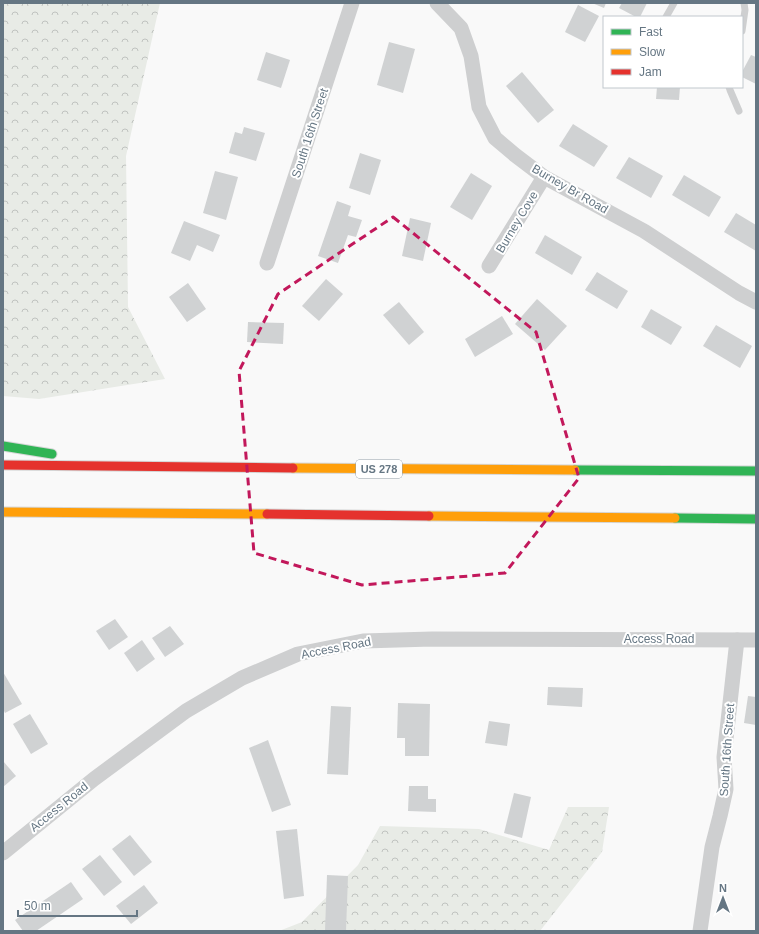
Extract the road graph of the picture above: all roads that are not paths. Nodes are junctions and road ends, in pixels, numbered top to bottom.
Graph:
1 (352, 3) edge
2 (436, 3) edge
3 (674, 3) edge
4 (744, 3) edge
5 (667, 16) edge
6 (743, 24) edge
7 (729, 88) edge
8 (739, 111) dead end
9 (544, 177) junction
10 (267, 263) dead end
11 (489, 266) dead end
12 (756, 302) edge
13 (3, 446) edge
14 (3, 465) edge
15 (130, 467) junction
16 (756, 471) edge
17 (3, 512) edge
18 (41, 512) junction
19 (3, 517) edge
20 (756, 519) edge
21 (737, 640) junction
22 (756, 640) edge
23 (3, 853) edge
24 (700, 931) edge

1 - 10 street, South 16th Street
2 - 9 street, Burney Br Road
3 - 5 lane
4 - 6 lane
7 - 8 lane
9 - 11 street, Burney Cove
9 - 12 street, Burney Br Road
13 - 15 highway
14 - 15 highway, US 278
15 - 16 highway, US 278
17 - 18 highway
18 - 19 highway
18 - 20 highway
21 - 22 street, Access Road
21 - 23 street, Access Road
21 - 24 street, South 16th Street

